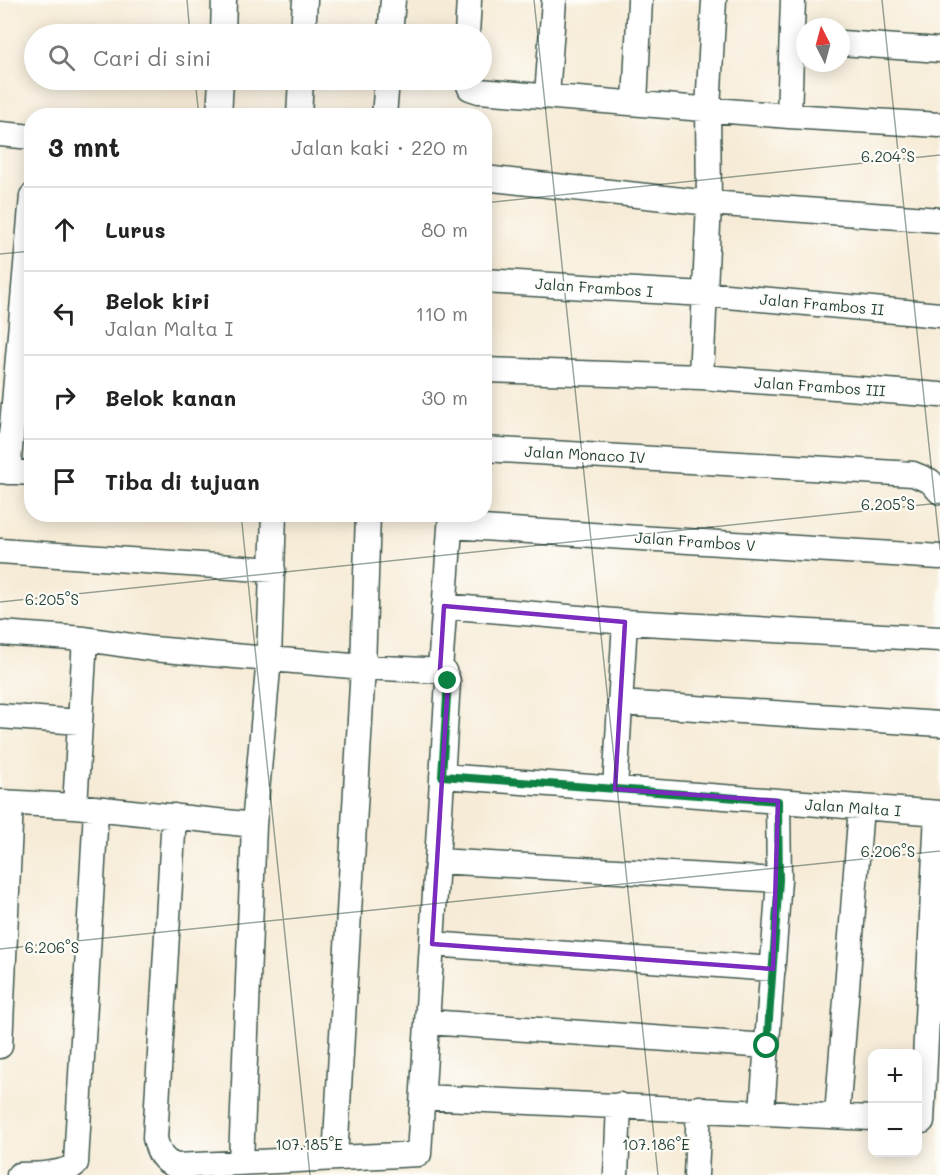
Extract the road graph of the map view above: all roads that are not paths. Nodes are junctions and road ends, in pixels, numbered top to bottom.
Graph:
1 (224, 0) edge
2 (305, 0) edge
3 (393, 0) edge
4 (469, 0) edge
5 (554, 0) edge
6 (640, 0) edge
7 (714, 0) edge
8 (793, 0) edge
9 (223, 24) edge
10 (304, 24) edge
11 (391, 24) edge
12 (468, 24) edge
13 (796, 24) edge
14 (850, 44) edge
15 (940, 50) edge
16 (796, 57) edge
17 (220, 90) edge
18 (300, 90) edge
19 (386, 90) edge
20 (476, 90) edge
21 (547, 96) junction
22 (635, 103) junction
23 (219, 108) edge
24 (299, 108) edge
25 (385, 108) edge
26 (708, 109) junction
27 (789, 116) junction
28 (940, 125) edge
29 (0, 134) edge
30 (24, 136) edge
31 (492, 179) edge
32 (709, 203) junction
33 (940, 220) edge
34 (492, 281) edge
35 (704, 294) junction
36 (940, 315) edge
37 (492, 370) edge
38 (701, 377) junction
39 (24, 391) edge
40 (940, 395) edge
41 (492, 449) edge
42 (13, 472) edge
43 (937, 485) edge
44 (274, 522) edge
45 (368, 522) edge
46 (451, 522) edge
47 (477, 522) edge
48 (0, 550) edge
49 (940, 557) edge
50 (273, 570) junction
51 (444, 606) junction
52 (625, 622) junction
53 (0, 633) edge
54 (85, 639) junction
55 (940, 639) edge
56 (269, 658) junction
57 (363, 667) junction
58 (440, 670) junction
59 (620, 704) junction
60 (0, 717) edge
61 (79, 722) junction
62 (940, 724) edge
63 (442, 776) junction
64 (615, 789) junction
65 (778, 801) junction
66 (5, 802) edge
67 (861, 807) junction
68 (86, 808) junction
69 (938, 813) edge
70 (174, 816) junction
71 (255, 825) junction
72 (437, 861) junction
73 (779, 880) junction
74 (432, 944) junction
75 (772, 969) junction
76 (428, 1022) junction
77 (0, 1046) edge
78 (767, 1046) junction
79 (423, 1097) junction
80 (619, 1105) junction
81 (699, 1108) junction
82 (762, 1111) junction
83 (837, 1116) junction
84 (868, 1118) edge
85 (926, 1123) edge
86 (335, 1158) junction
87 (241, 1162) junction
88 (0, 1166) edge
89 (10, 1175) edge
90 (19, 1175) edge
91 (616, 1175) edge
92 (696, 1175) edge

1 - 9 street
2 - 10 street
3 - 11 street
4 - 12 street
5 - 21 street
6 - 22 street
7 - 26 street
8 - 13 street
14 - 15 street
16 - 27 street
17 - 23 street
18 - 24 street
19 - 25 street
20 - 21 street
21 - 22 street
22 - 26 street
26 - 27 street
26 - 32 street
27 - 28 street
29 - 30 street
31 - 32 street
32 - 33 street
32 - 35 street
34 - 35 street, Jalan Frambos I
35 - 36 street, Jalan Frambos II
35 - 38 street
37 - 38 street, Jalan Frambos III
38 - 40 street, Jalan Frambos III
39 - 42 street
41 - 43 street, Jalan Monaco IV
44 - 50 street
45 - 57 street
46 - 51 street
47 - 49 street, Jalan Frambos V
48 - 50 street
50 - 56 street
51 - 52 street
51 - 58 street
52 - 55 street
52 - 59 street
53 - 54 street
54 - 56 street
54 - 61 street
56 - 57 street
56 - 71 street
57 - 58 street
57 - 86 street
58 - 63 street
59 - 62 street
59 - 64 street
60 - 61 street
61 - 68 street
63 - 64 street, Jalan Malta I
63 - 72 street
64 - 65 street, Jalan Malta I
65 - 67 street, Jalan Malta I
65 - 73 street
66 - 68 street
66 - 77 street
67 - 69 street, Jalan Malta I
67 - 83 street
68 - 70 street
68 - 90 street
69 - 85 street
70 - 71 street
70 - 87 street
71 - 87 street
72 - 73 street
72 - 74 street
73 - 75 street
74 - 75 street
74 - 76 street
75 - 78 street
76 - 78 street
76 - 79 street
78 - 82 street
79 - 80 street
79 - 86 street
80 - 81 street
80 - 91 street
81 - 82 street
81 - 92 street
82 - 83 street
83 - 84 street
86 - 87 street
88 - 89 street

